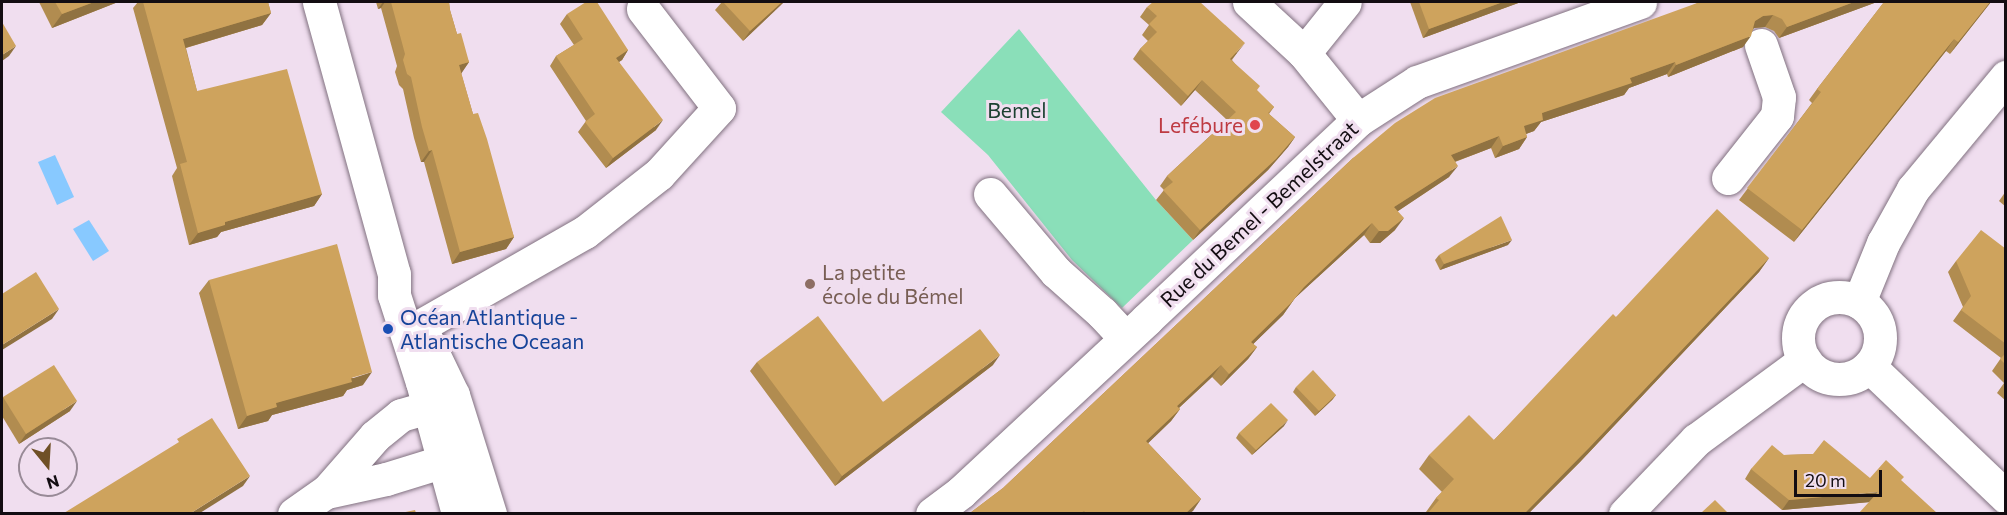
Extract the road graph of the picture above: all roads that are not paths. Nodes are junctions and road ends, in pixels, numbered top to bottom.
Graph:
1 (319, 2) edge
2 (1249, 2) edge
3 (1345, 2) edge
4 (1640, 2) edge
5 (643, 9) dead end
6 (1304, 53) junction
7 (2006, 77) edge
8 (1792, 93) dead end
9 (1358, 120) junction
10 (1728, 178) dead end
11 (990, 194) dead end
12 (394, 274) junction
13 (1859, 302) junction
14 (420, 326) junction
15 (1125, 338) junction
16 (1804, 360) junction
17 (1869, 366) junction
18 (429, 407) junction
19 (464, 427) junction
20 (444, 461) junction
21 (326, 492) junction
22 (2006, 498) edge
23 (294, 513) edge
24 (458, 513) edge
25 (490, 513) edge
26 (932, 513) edge
27 (1625, 513) edge

1 - 12 street
2 - 6 street
3 - 6 street
4 - 9 street, Rue du Bemel - Bemelstraat
5 - 14 street
6 - 9 street
7 - 13 street
8 - 10 street
9 - 15 street, Rue du Bemel - Bemelstraat
11 - 15 street
12 - 14 street
12 - 18 street
13 - 16 street
13 - 17 street
14 - 19 street
15 - 26 street, Rue du Bemel - Bemelstraat
16 - 17 street
16 - 27 street
17 - 22 street
18 - 19 street
18 - 20 street
18 - 21 street
19 - 20 street
19 - 25 street
20 - 21 street
20 - 24 street
21 - 23 street

